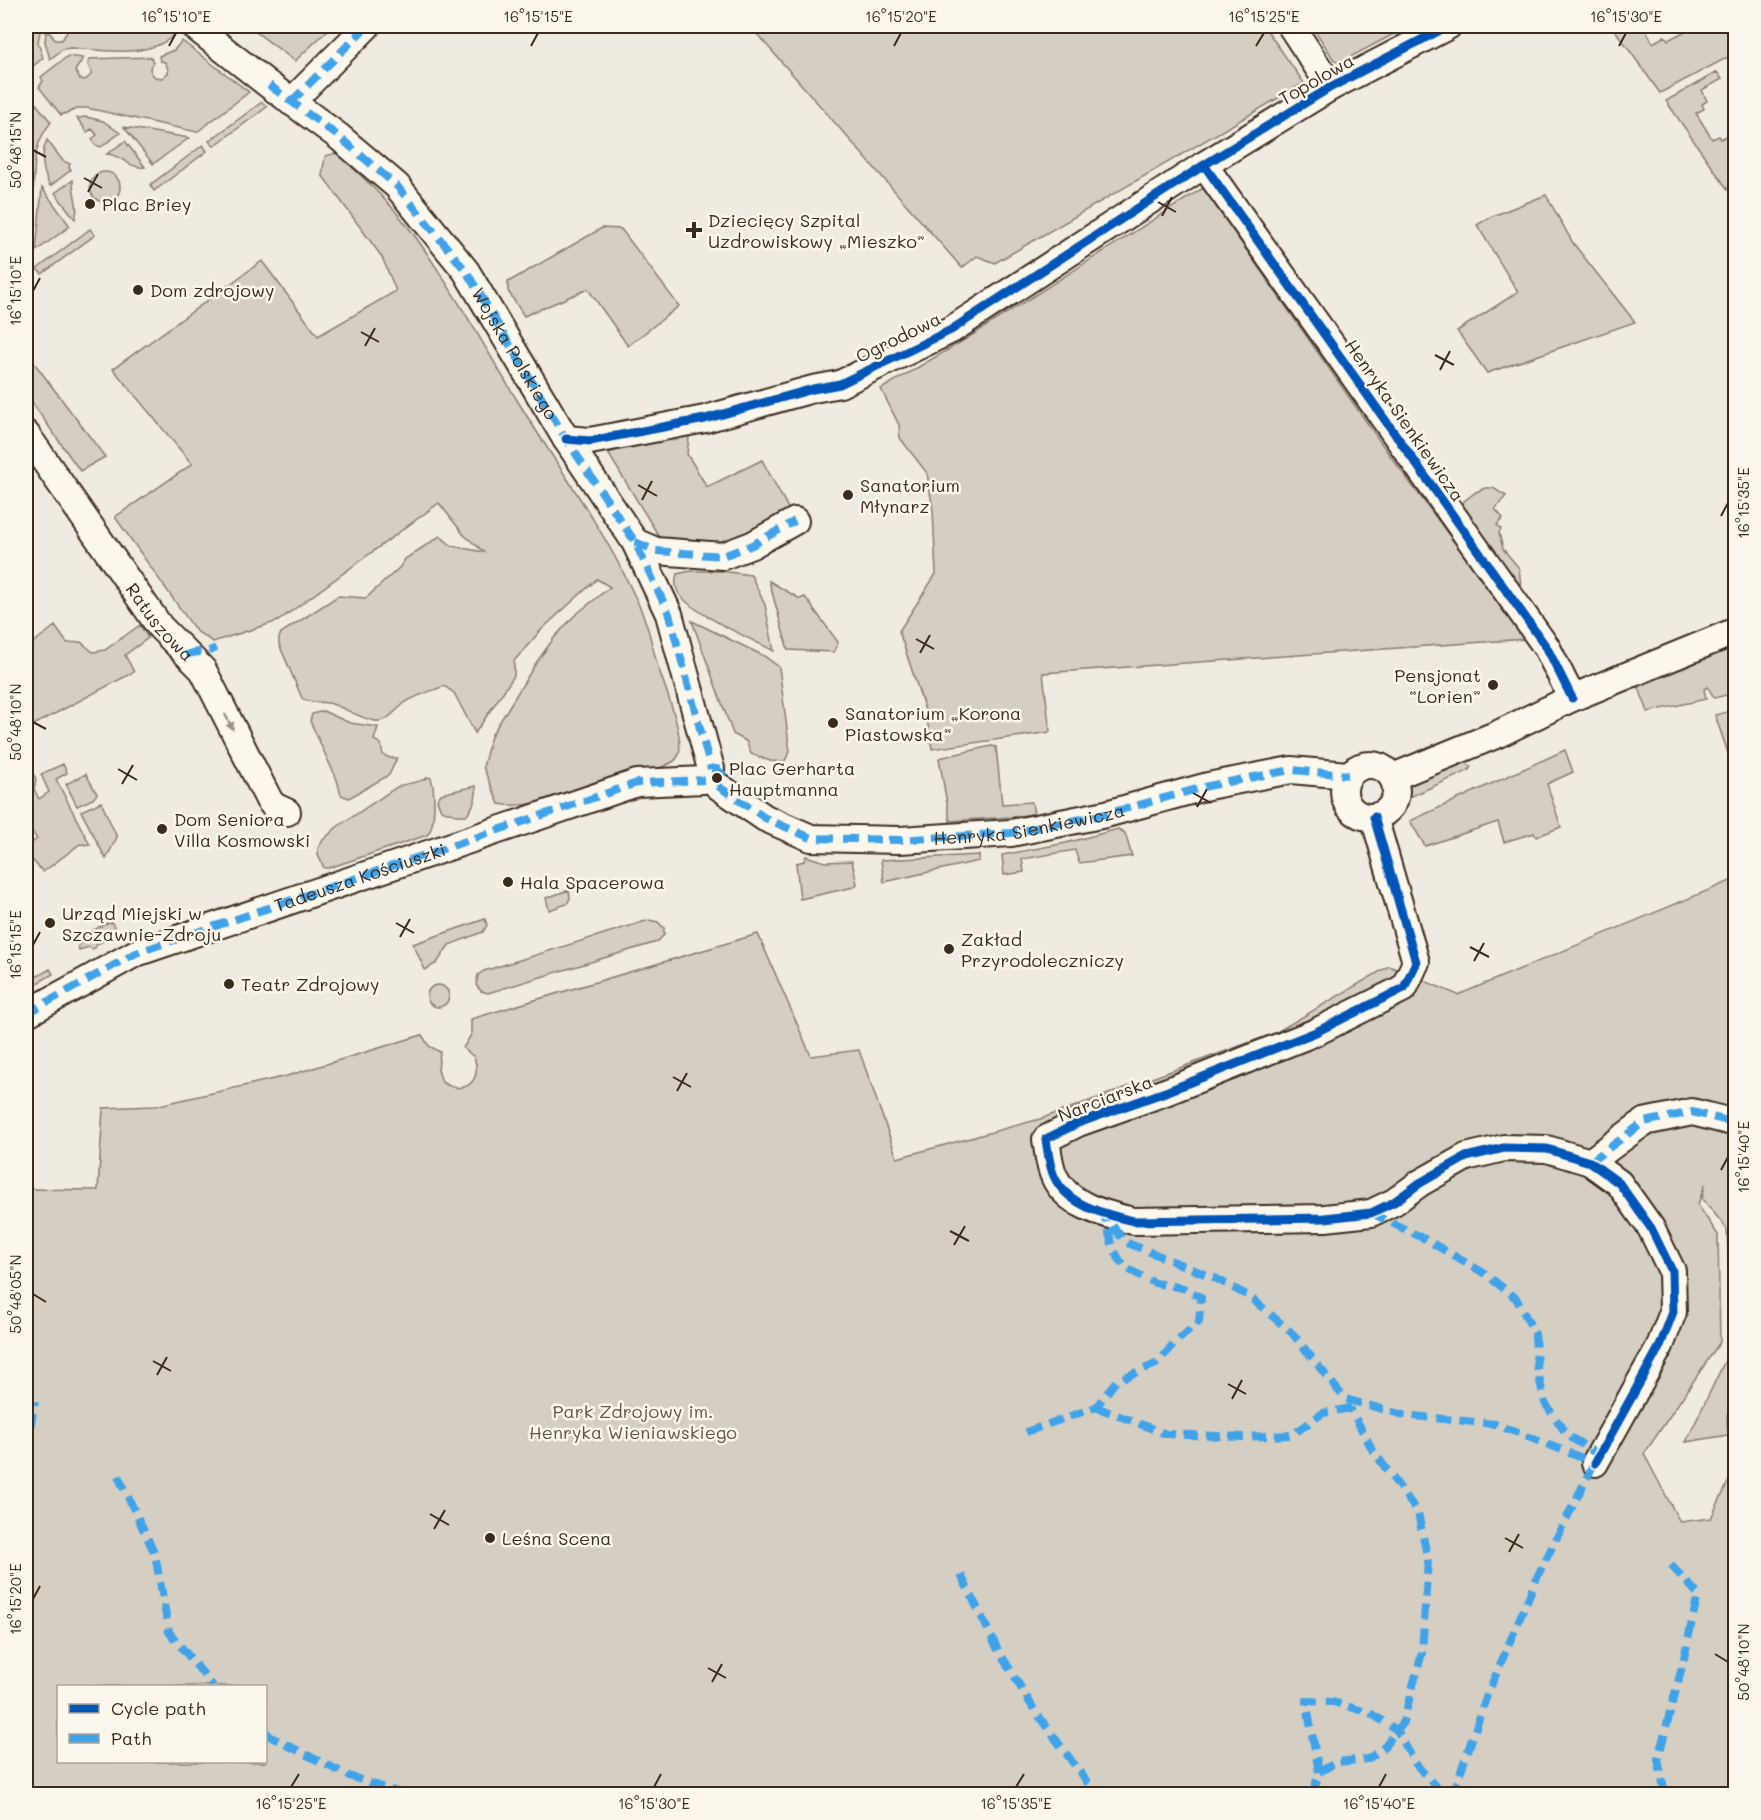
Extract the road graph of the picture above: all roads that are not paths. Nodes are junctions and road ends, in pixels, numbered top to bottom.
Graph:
1 (194, 26) edge
2 (367, 26) edge
3 (1291, 26) edge
4 (1448, 26) edge
5 (1331, 87) junction
6 (291, 102) junction
7 (1204, 165) junction
8 (26, 434) edge
9 (566, 438) junction
10 (795, 521) dead end
11 (634, 542) junction
12 (1736, 631) edge
13 (1572, 698) junction
14 (1348, 775) junction
15 (1393, 777) junction
16 (711, 779) junction
17 (287, 812) dead end
18 (1374, 817) junction
19 (28, 1006) edge
20 (1736, 1123) edge
21 (1590, 1162) junction
22 (1595, 1463) dead end

1 - 6 street, Wojska Polskiego
2 - 6 street
3 - 5 street
4 - 5 street, Topolowa
5 - 7 street, Topolowa
6 - 9 street, Wojska Polskiego
7 - 9 street, Ogrodowa
7 - 13 street, Henryka Sienkiewicza
8 -> 17 street, Ratuszowa
9 - 11 street, Wojska Polskiego
10 - 11 street
11 - 16 street, Wojska Polskiego
12 - 13 street
13 - 15 street
14 - 15 street
14 - 16 street, Henryka Sienkiewicza
14 - 18 street
15 - 18 street
16 - 19 street, Tadeusza Kościuszki
18 - 21 street, Narciarska
20 - 21 street
21 - 22 street

